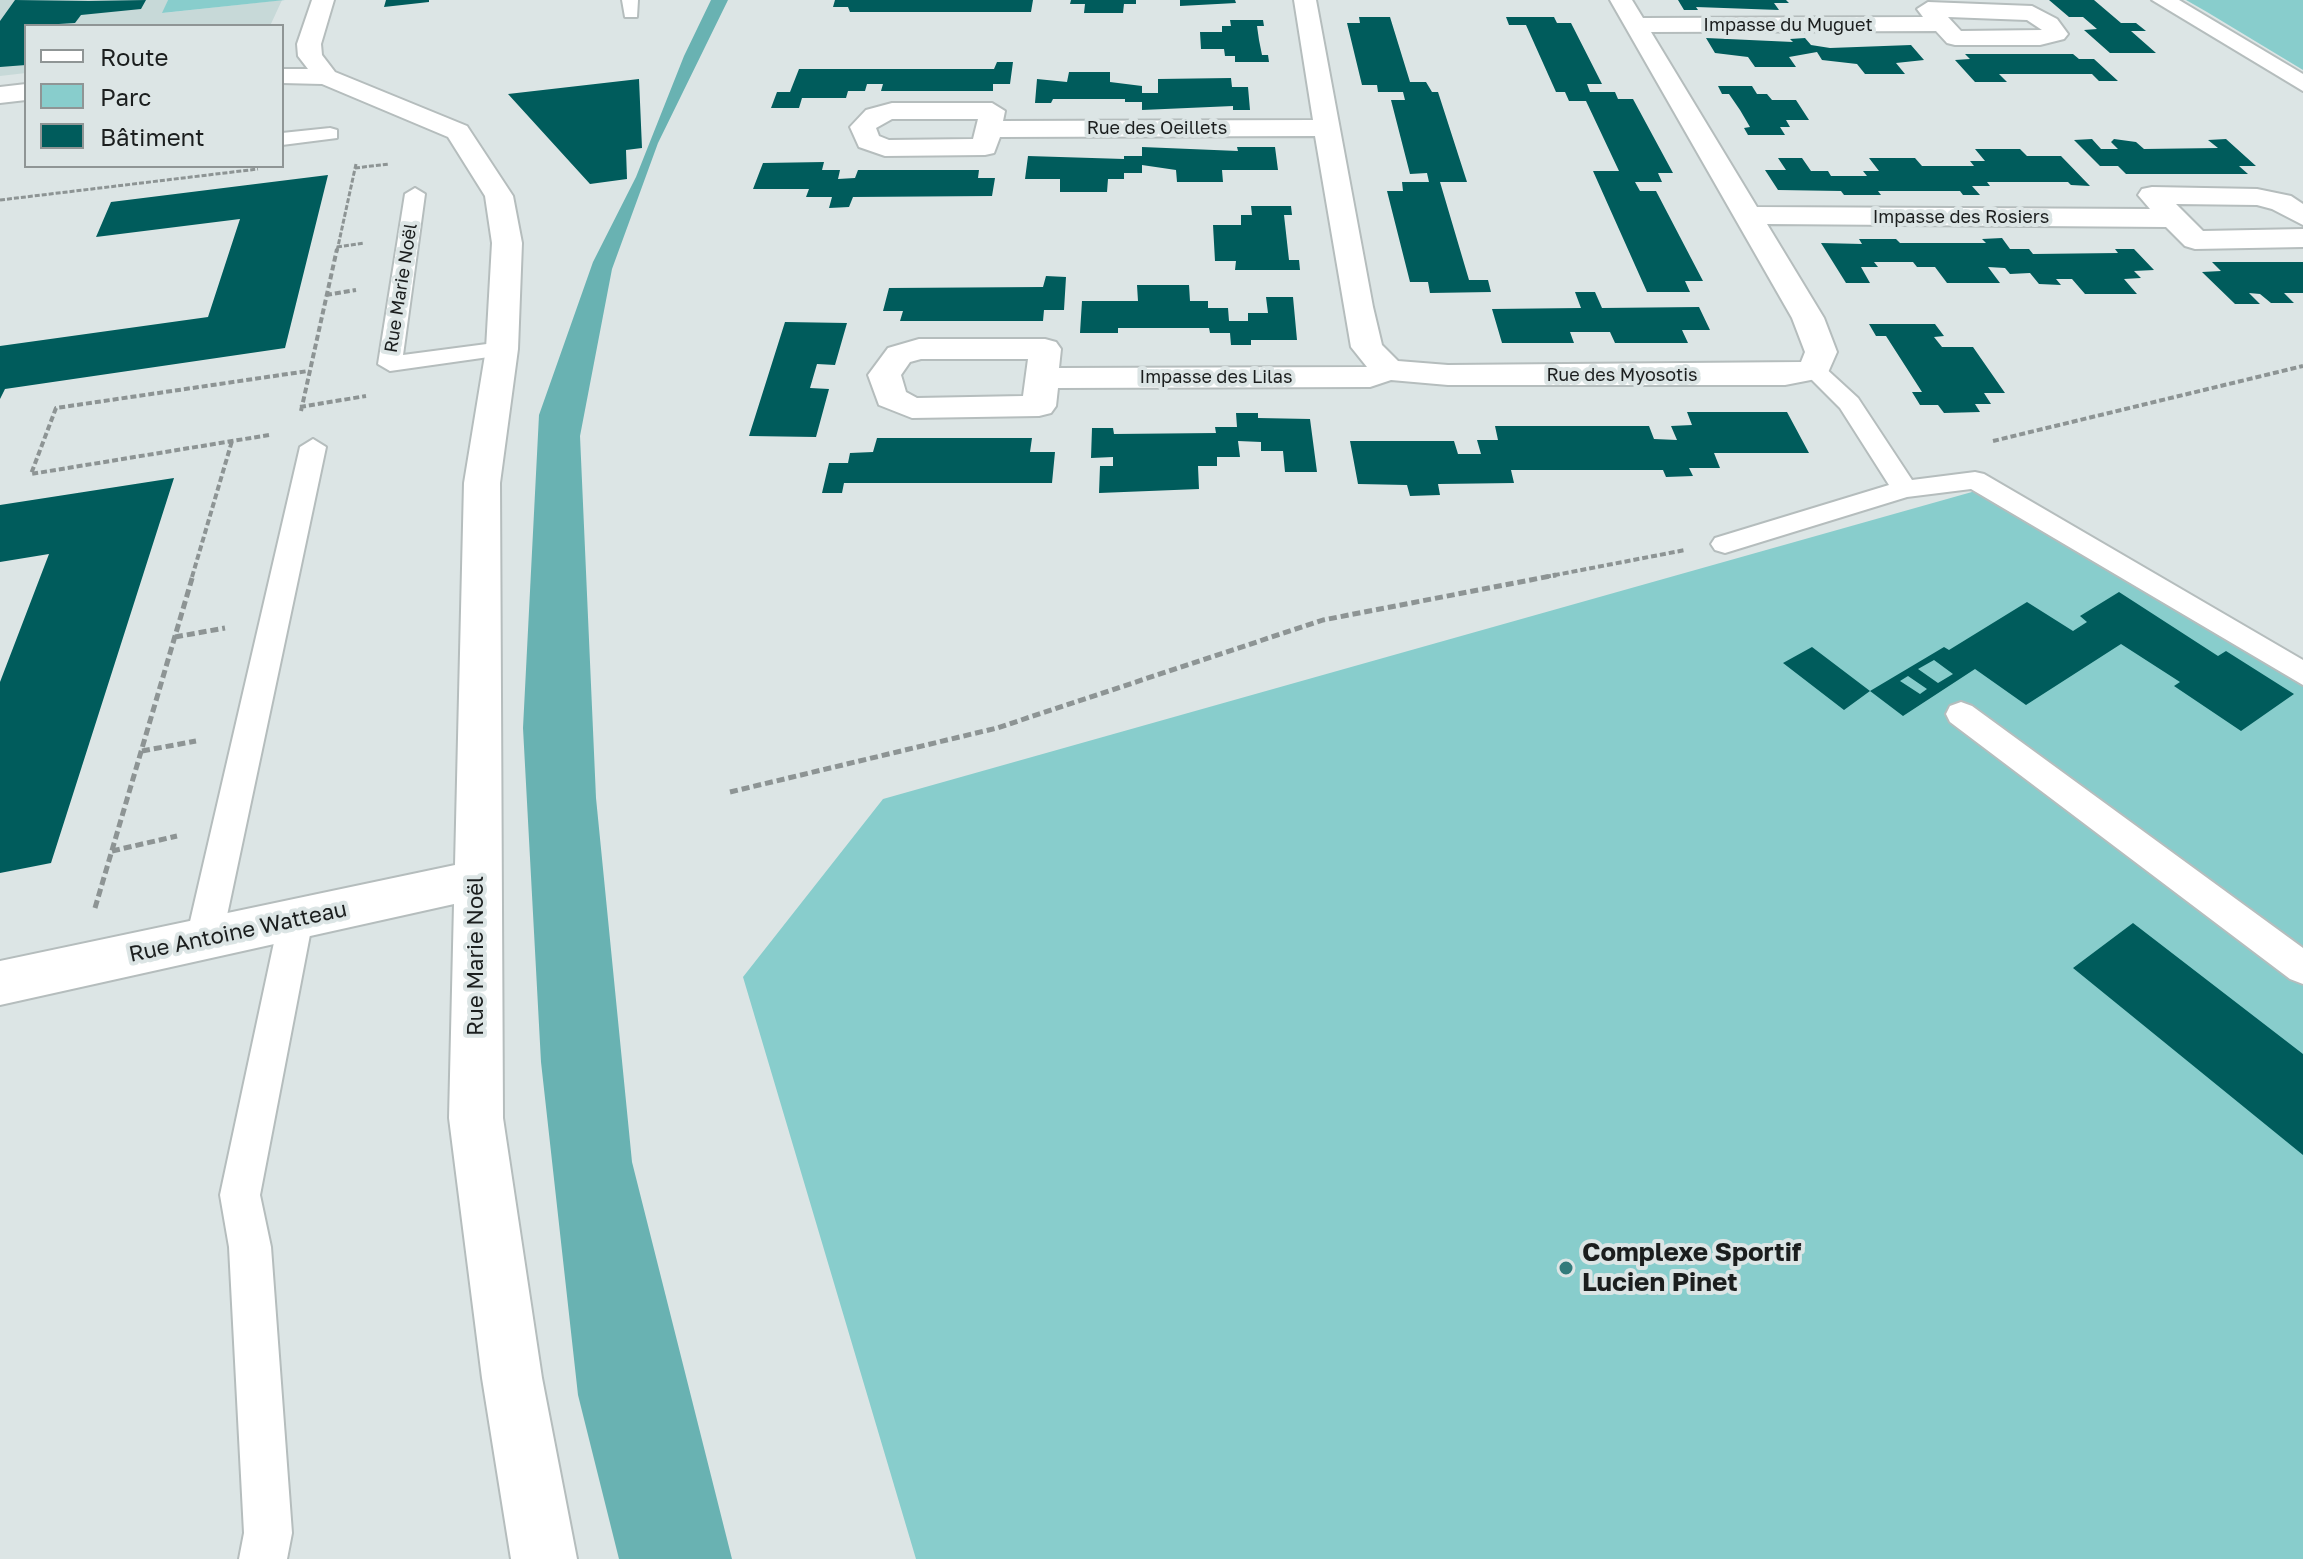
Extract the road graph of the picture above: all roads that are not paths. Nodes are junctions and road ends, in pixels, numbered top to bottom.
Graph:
1 (323, 0) edge
2 (1305, 0) edge
3 (2163, 0) edge
4 (1628, 12) edge
5 (1942, 24) dead end
6 (284, 63) edge
7 (318, 67) junction
8 (284, 76) edge
9 (2303, 84) edge
10 (24, 92) edge
11 (0, 95) edge
12 (1325, 128) junction
13 (989, 129) dead end
14 (330, 134) dead end
15 (284, 139) edge
16 (415, 194) dead end
17 (1749, 215) junction
18 (2303, 216) edge
19 (2173, 218) junction
20 (2303, 238) edge
21 (502, 349) junction
22 (1388, 370) junction
23 (1814, 370) junction
24 (1043, 378) dead end
25 (310, 438) road end
26 (1905, 489) junction
27 (1725, 544) road end
28 (2303, 674) edge
29 (1961, 714) dead end
30 (476, 880) junction
31 (296, 919) junction
32 (204, 939) junction
33 (2303, 968) edge
34 (0, 983) edge
35 (263, 1559) edge
36 (544, 1559) edge

1 - 7 street
2 - 12 street
3 - 9 street
4 - 5 street, Impasse du Muguet
4 - 17 street
6 - 7 street
7 - 8 street
7 - 21 street, Rue Marie Noël
10 - 11 street
12 - 13 street, Rue des Oeillets
12 - 22 street
14 - 15 lane
16 - 21 lane, Rue Marie Noël
17 - 19 street, Impasse des Rosiers
17 - 23 street
18 - 19 street
19 - 20 street
21 - 30 street, Rue Marie Noël
22 - 23 street, Rue des Myosotis
22 - 24 street, Impasse des Lilas
23 - 26 lane
25 - 32 lane
26 - 27 lane
26 - 28 lane
29 - 33 lane
30 - 31 street, Rue Antoine Watteau
30 - 36 street, Rue Marie Noël
31 - 32 street, Rue Antoine Watteau
31 - 35 lane
32 - 34 street, Rue Antoine Watteau

